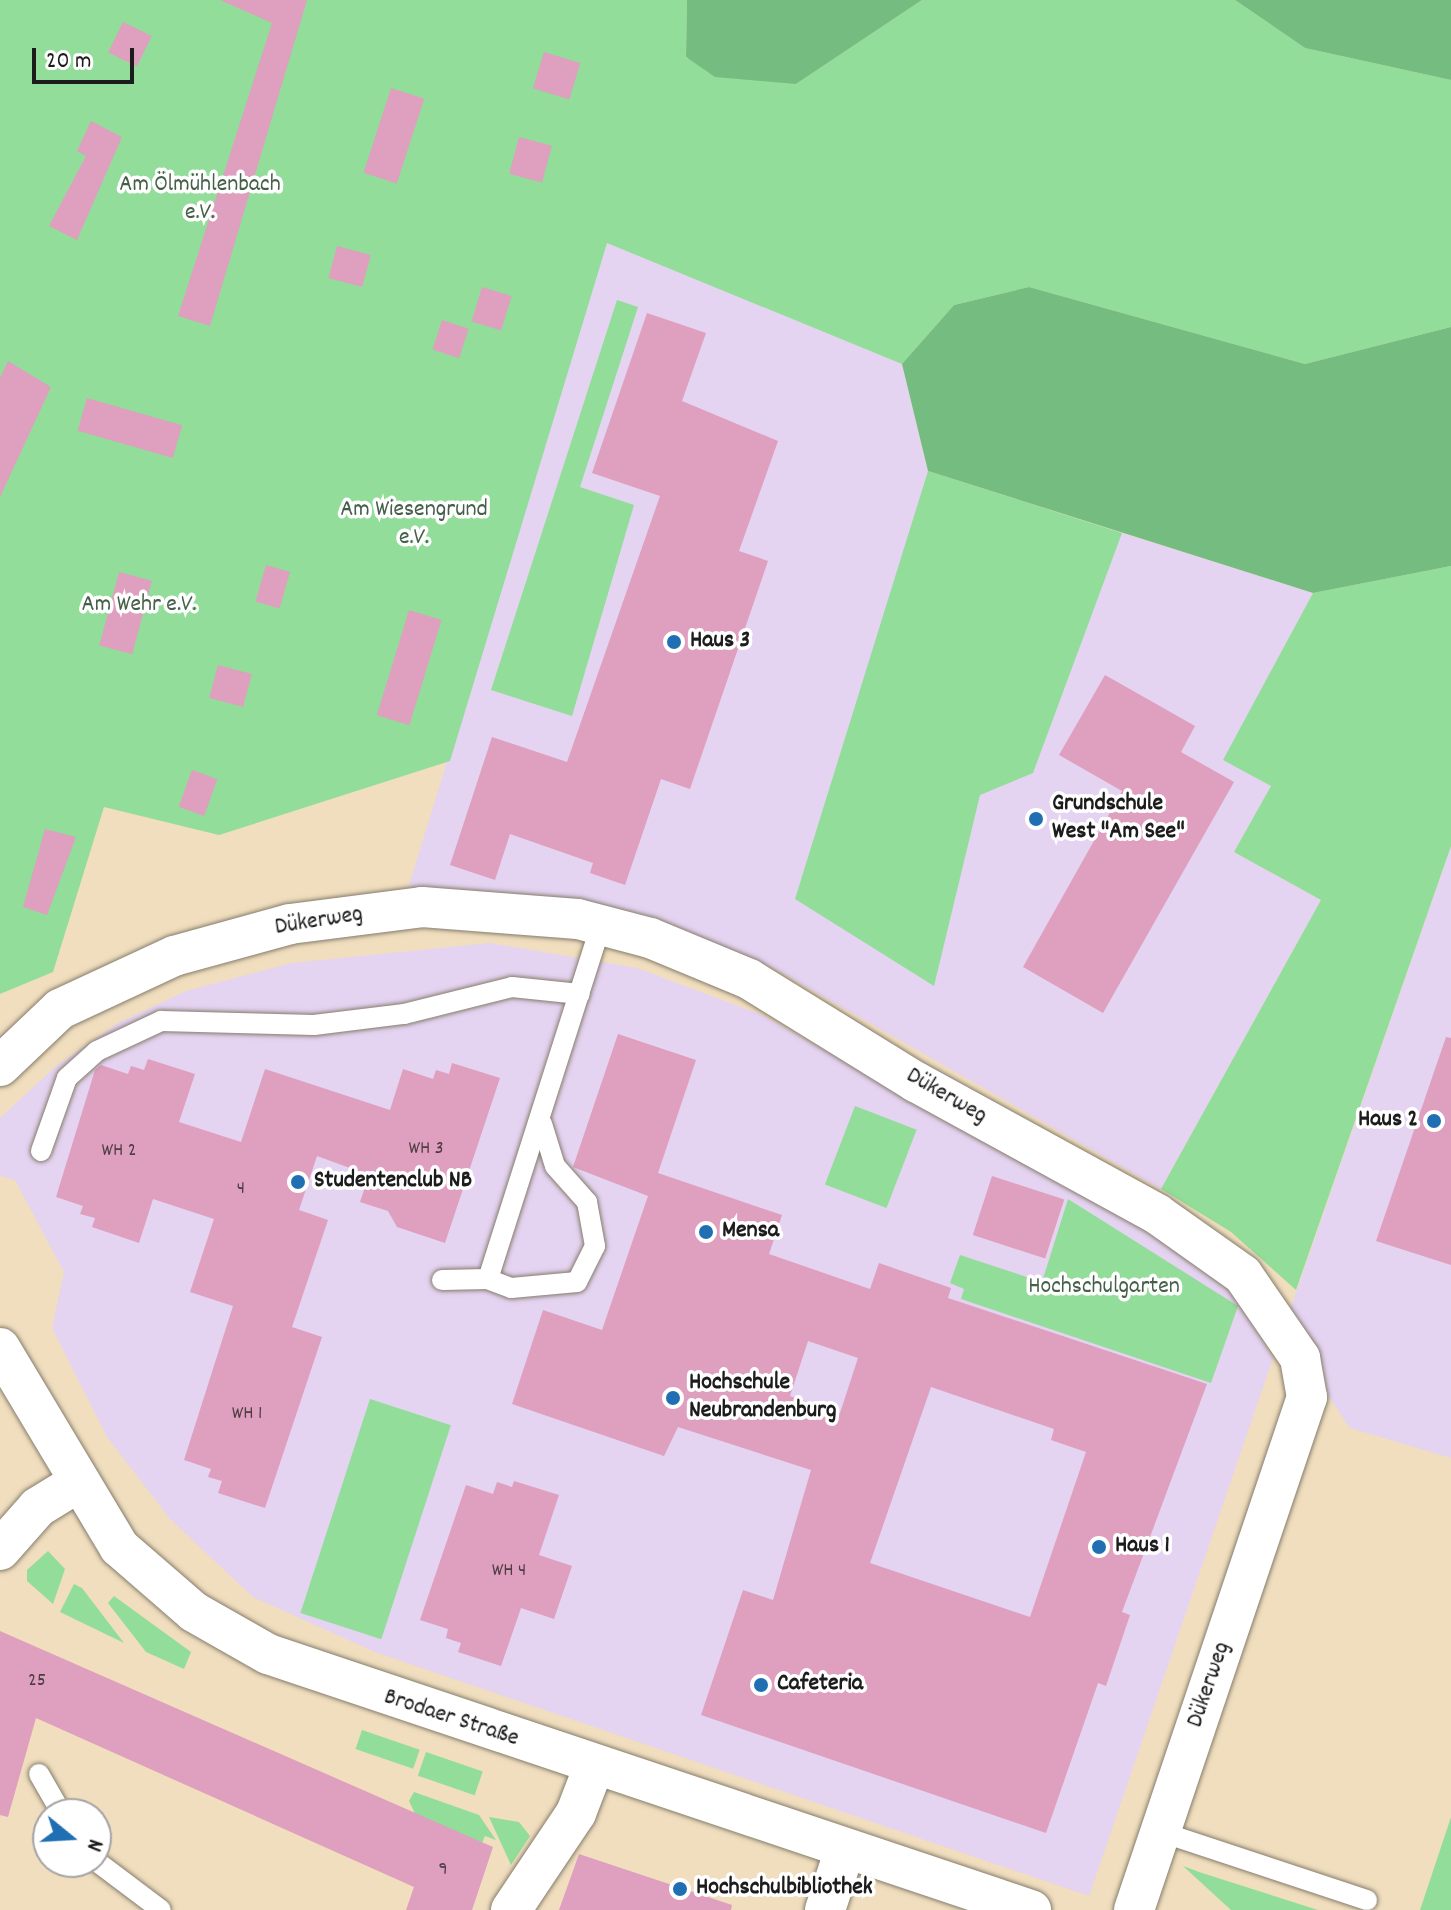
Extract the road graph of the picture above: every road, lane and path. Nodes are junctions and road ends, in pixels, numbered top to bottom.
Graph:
1 (601, 925) junction
2 (580, 994) junction
3 (0, 1066) edge
4 (542, 1124) junction
5 (41, 1151) dead end
6 (488, 1279) junction
7 (442, 1280) dead end
8 (0, 1348) edge
9 (77, 1483) junction
10 (0, 1550) edge
11 (594, 1766) junction
12 (39, 1774) dead end
13 (53, 1798) edge
14 (1161, 1832) junction
15 (845, 1849) junction
16 (112, 1873) edge
17 (1367, 1900) dead end
18 (161, 1910) edge
19 (511, 1910) edge
20 (825, 1910) edge
21 (1031, 1910) edge
22 (1134, 1910) edge

1 - 2 lane
1 - 3 street, Dükerweg
1 - 14 street, Dükerweg
2 - 4 lane
2 - 5 lane
4 - 6 lane
4 - 6 lane
6 - 7 lane
8 - 9 street, Brodaer Straße
9 - 10 street
9 - 11 street, Brodaer Straße
11 - 15 street, Brodaer Straße
11 - 19 street
12 - 13 lane
14 - 17 lane
14 - 22 street, Dükerweg
15 - 20 street
15 - 21 street, Brodaer Straße
16 - 18 lane

